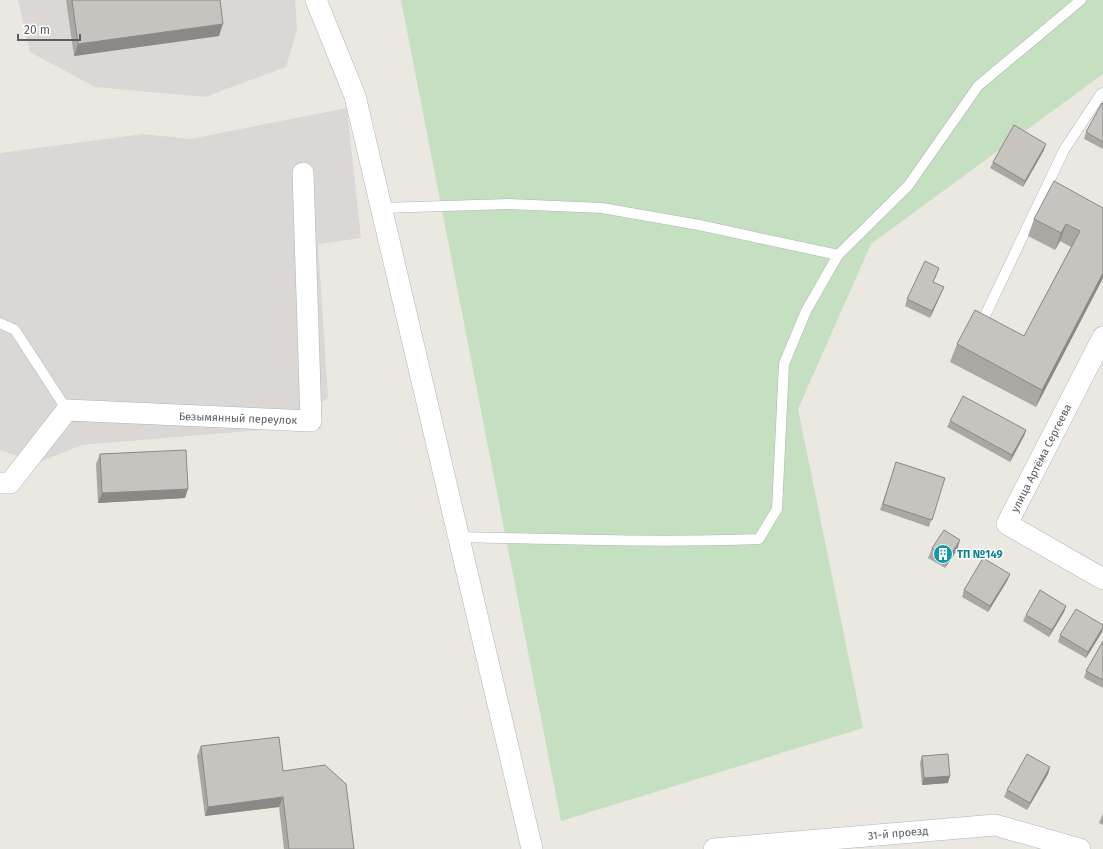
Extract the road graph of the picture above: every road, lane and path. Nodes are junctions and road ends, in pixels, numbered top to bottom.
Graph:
1 (316, 0) edge
2 (1081, 0) edge
3 (1103, 94) edge
4 (303, 173) dead end
5 (381, 208) junction
6 (838, 255) junction
7 (982, 322) edge
8 (0, 323) edge
9 (1103, 337) edge
10 (67, 410) junction
11 (0, 483) edge
12 (458, 537) junction
13 (1103, 579) edge
14 (532, 849) edge
15 (714, 849) edge
16 (1080, 849) edge

1 - 5 street
2 - 6 lane
3 - 7 lane
4 - 10 street, Безымянный переулок
5 - 6 lane
5 - 12 street
6 - 12 lane
8 - 10 lane
9 - 13 street, улица Артёма Сергеева
10 - 11 street
12 - 14 street
15 - 16 street, 31-й проезд

